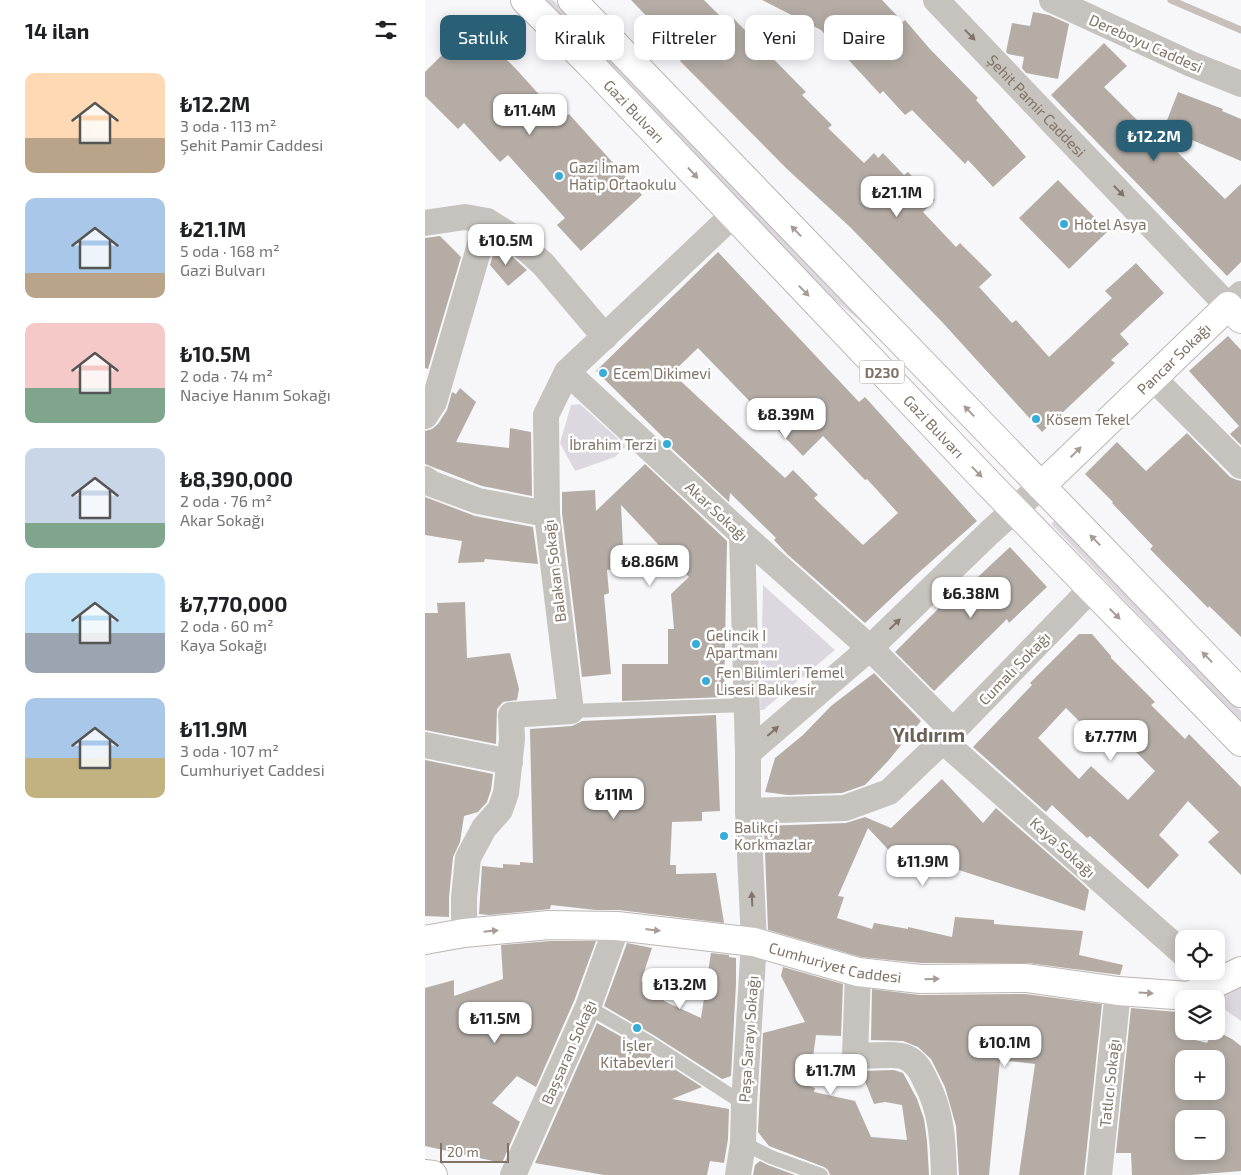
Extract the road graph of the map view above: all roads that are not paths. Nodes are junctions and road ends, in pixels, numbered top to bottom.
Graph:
1 (525, 0) edge
2 (572, 0) edge
3 (936, 0) edge
4 (1052, 0) edge
5 (1241, 84) edge
6 (732, 216) junction
7 (487, 221) junction
8 (425, 223) edge
9 (1237, 306) edge
10 (605, 336) junction
11 (567, 372) junction
12 (1153, 378) junction
13 (425, 416) edge
14 (1241, 466) edge
15 (425, 479) edge
16 (1041, 486) junction
17 (1014, 510) junction
18 (547, 514) junction
19 (742, 534) junction
20 (1091, 590) junction
21 (870, 648) junction
22 (1241, 692) edge
23 (747, 705) junction
24 (571, 711) junction
25 (948, 736) junction
26 (1241, 742) edge
27 (425, 745) edge
28 (748, 753) junction
29 (510, 762) junction
30 (748, 811) junction
31 (617, 926) junction
32 (464, 934) junction
33 (425, 940) edge
34 (754, 942) junction
35 (1175, 946) edge
36 (1241, 971) edge
37 (858, 972) junction
38 (1225, 974) edge
39 (1207, 980) edge
40 (1118, 991) junction
41 (588, 1007) junction
42 (744, 1104) junction
43 (743, 1143) junction
44 (425, 1174) edge
45 (433, 1175) edge
46 (513, 1175) edge
47 (738, 1175) edge
48 (821, 1175) edge
49 (944, 1175) edge
50 (1099, 1175) edge

1 -> 6 main road, Gazi Bulvarı / D230
16 -> 2 main road, D230
3 -> 9 street, Şehit Pamir Caddesi
4 - 5 street, Dereboyu Caddesi
6 - 10 street, Balakan Sokağı
6 -> 17 main road, Gazi Bulvarı / D230
7 - 8 street
7 - 10 street
7 - 13 street
9 - 12 main road, Pancar Sokağı
10 - 11 street, Balakan Sokağı
11 - 18 street, Balakan Sokağı
11 - 19 street, Akar Sokağı
12 - 14 street
16 -> 12 main road, Pancar Sokağı
15 - 18 street
16 - 17 street
22 -> 16 main road, D230
17 - 20 main road, Gazi Bulvarı / D230
21 -> 17 street
18 - 24 street, Balakan Sokağı
19 - 21 street, Akar Sokağı
19 - 23 street, Paşa Sarayı Sokağı
20 - 25 street, Cumalı Sokağı
20 -> 26 main road, Gazi Bulvarı / D230
21 - 25 street, Akar Sokağı
28 -> 21 street
23 - 24 lane
23 - 28 street, Paşa Sarayı Sokağı
24 - 29 street
25 - 30 street, Cumalı Sokağı
25 - 35 street, Kaya Sokağı
27 - 29 street
28 - 30 street, Paşa Sarayı Sokağı
29 - 32 street
34 -> 30 street, Paşa Sarayı Sokağı
32 -> 31 main road, Cumhuriyet Caddesi
31 -> 34 main road, Cumhuriyet Caddesi
31 - 41 street, Başsaran Sokağı
32 - 33 main road, Cumhuriyet Caddesi
34 - 37 main road, Cumhuriyet Caddesi
34 - 42 street, Paşa Sarayı Sokağı
36 - 38 main road, Cumhuriyet Caddesi
37 -> 40 main road, Cumhuriyet Caddesi
37 - 49 street
40 -> 39 main road, Cumhuriyet Caddesi
40 - 50 street, Tatlıcı Sokağı
41 - 42 lane
41 - 46 street, Başsaran Sokağı
42 - 43 street, Paşa Sarayı Sokağı
43 - 47 street, Paşa Sarayı Sokağı
43 - 48 lane
44 - 45 main road

